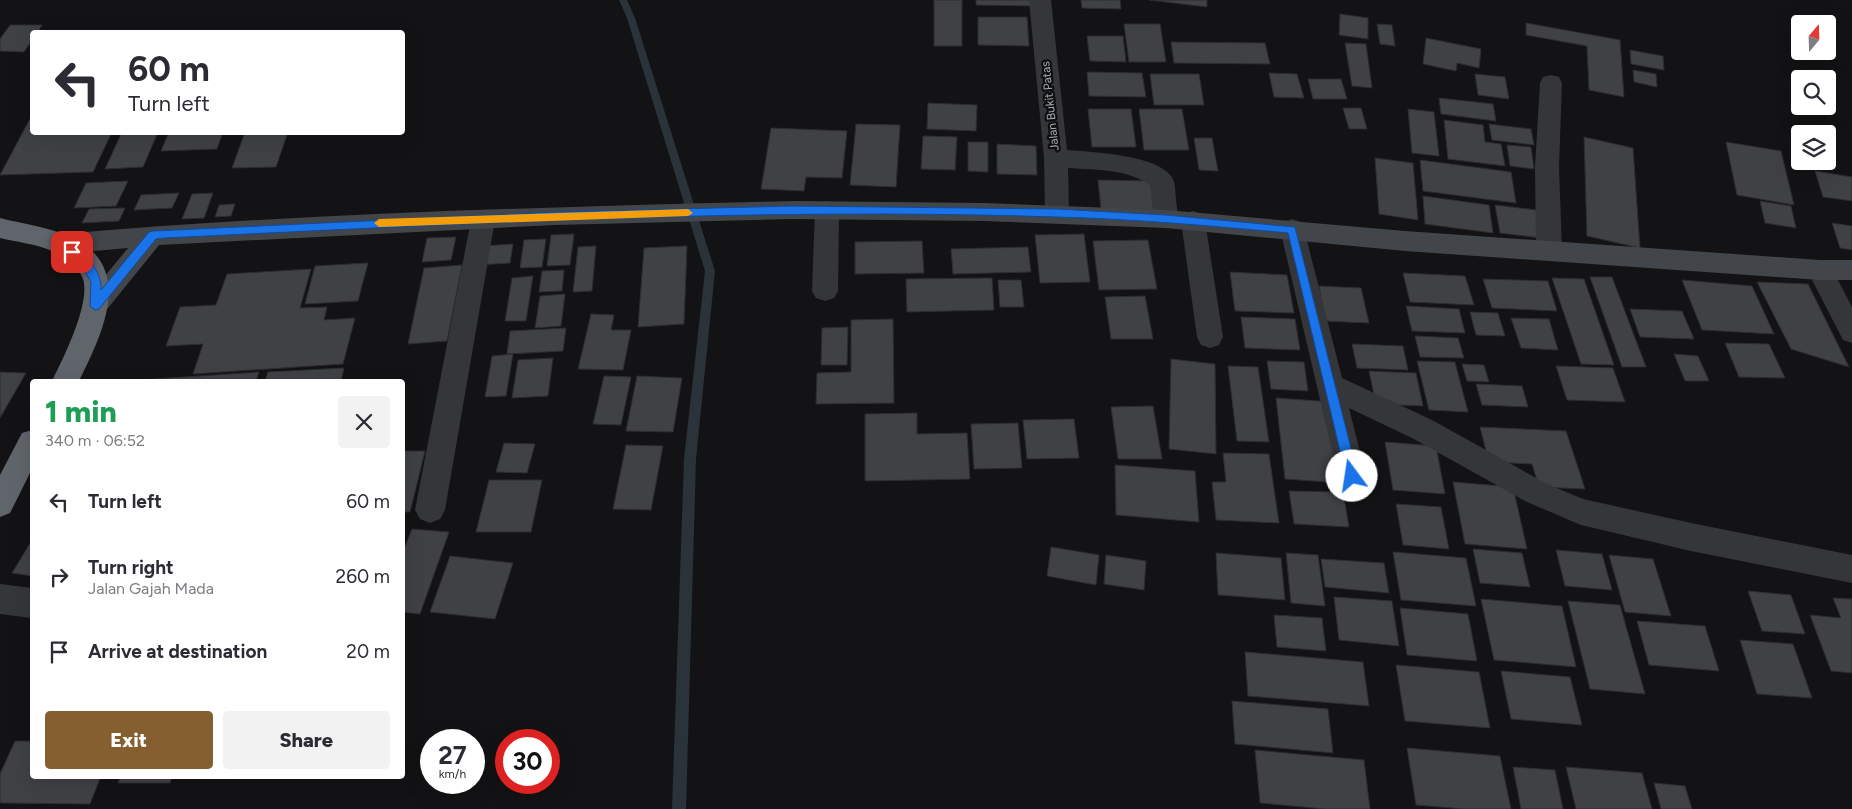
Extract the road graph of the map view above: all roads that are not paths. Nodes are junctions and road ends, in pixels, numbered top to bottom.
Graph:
1 (1040, 0) edge
2 (1551, 83) dead end
3 (1056, 158) junction
4 (827, 210) junction
5 (1057, 213) junction
6 (1166, 219) junction
7 (483, 220) junction
8 (1193, 221) junction
9 (0, 228) edge
10 (1292, 229) junction
11 (153, 235) junction
12 (61, 244) junction
13 (1549, 250) junction
14 (1820, 270) junction
15 (1852, 270) edge
16 (826, 291) dead end
17 (95, 306) junction
18 (1852, 332) edge
19 (1210, 337) dead end
20 (67, 379) edge
21 (1330, 386) junction
22 (30, 446) edge
23 (1352, 476) dead end
24 (0, 504) edge
25 (430, 510) dead end
26 (1852, 569) edge
27 (0, 599) edge
28 (30, 602) edge

1 - 3 street, Jalan Bukit Patas
2 - 13 street
3 - 5 street, Jalan Bukit Patas
3 - 6 street
4 - 5 street
4 - 7 street
4 - 16 street
5 - 6 street
6 - 8 street
7 - 11 street
7 - 25 street
8 - 10 street
8 - 19 street
9 - 12 highway
10 - 13 street
10 - 21 street
11 - 12 street
11 - 17 street
12 - 17 highway
13 - 14 street
14 - 15 street
14 - 18 street
17 - 20 highway
21 - 23 street
21 - 26 street
22 - 24 highway
27 - 28 street

